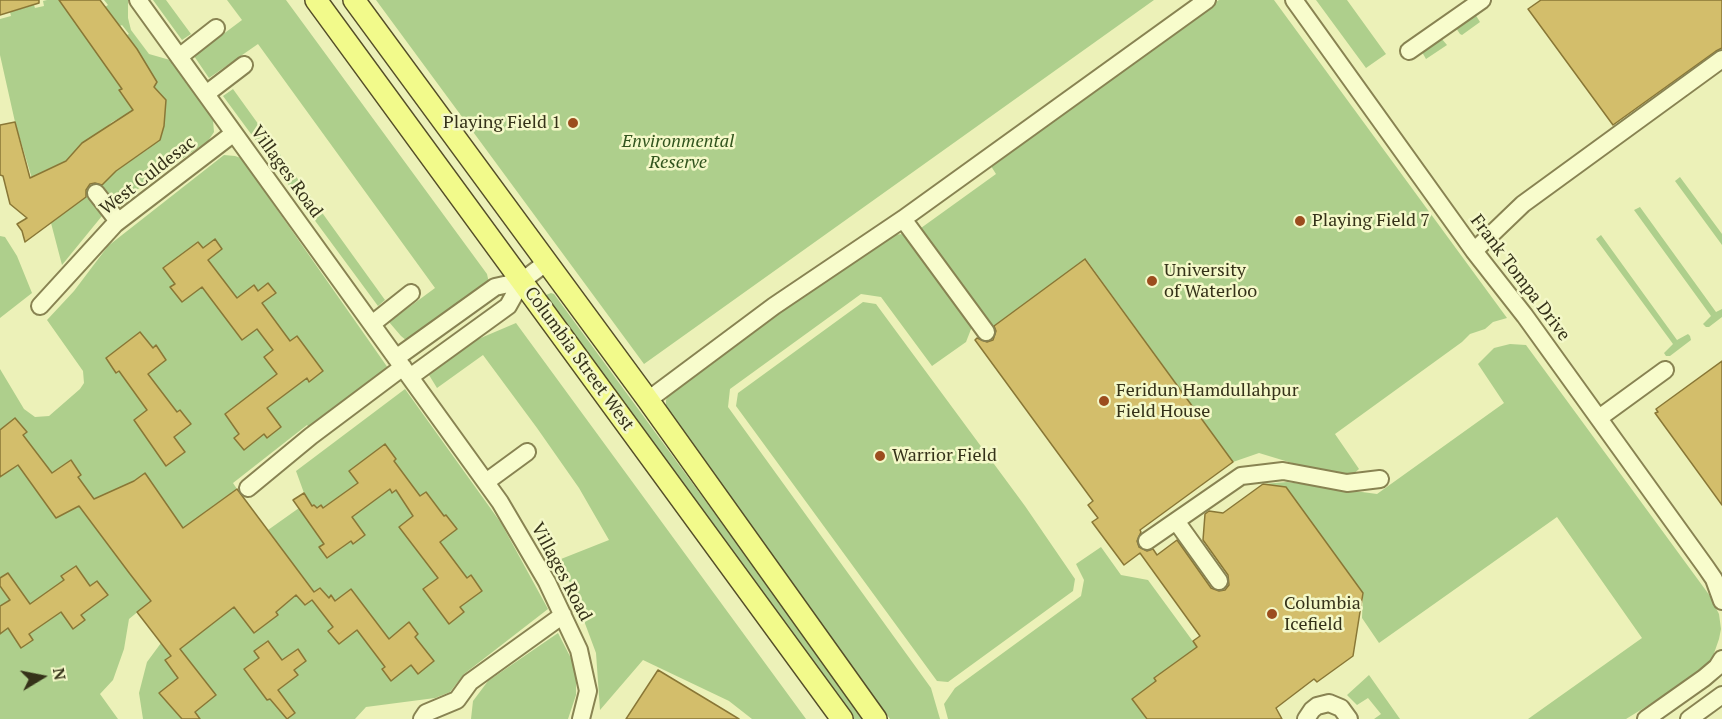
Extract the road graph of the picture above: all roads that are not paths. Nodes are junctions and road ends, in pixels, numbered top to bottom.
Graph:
1 (138, 0) edge
2 (316, 0) edge
3 (354, 0) edge
4 (1207, 0) edge
5 (1294, 0) edge
6 (1482, 0) edge
7 (216, 28) dead end
8 (1409, 51) dead end
9 (179, 57) junction
10 (1722, 59) edge
11 (244, 66) dead end
12 (206, 94) junction
13 (234, 133) junction
14 (96, 193) dead end
15 (903, 219) junction
16 (118, 221) junction
17 (1474, 251) junction
18 (546, 262) junction
19 (522, 281) junction
20 (411, 294) dead end
21 (40, 306) dead end
22 (372, 324) junction
23 (986, 332) dead end
24 (403, 367) junction
25 (1665, 370) dead end
26 (648, 400) junction
27 (1599, 418) junction
28 (527, 452) dead end
29 (1380, 479) dead end
30 (486, 482) junction
31 (248, 488) dead end
32 (1176, 521) junction
33 (1147, 540) dead end
34 (1219, 581) dead end
35 (1718, 582) edge
36 (1722, 600) edge
37 (563, 615) junction
38 (1722, 659) edge
39 (1722, 695) edge
40 (422, 719) edge
41 (581, 719) edge
42 (842, 719) edge
43 (876, 719) edge
44 (1306, 719) edge
45 (1349, 719) edge
46 (1646, 719) edge
47 (1689, 719) edge

1 - 9 street, Villages Road
2 - 19 main road, Columbia Street West
3 - 18 main road, Columbia Street West
4 - 15 street
5 - 17 street, Frank Tompa Drive
6 - 8 street
7 - 9 street
9 - 12 street, Villages Road
10 - 17 street
11 - 12 street
12 - 13 street, Villages Road
13 - 16 street, West Culdesac
13 - 22 street, Villages Road
14 - 16 street
15 - 23 street
15 - 26 street
16 - 21 street, West Culdesac
17 - 27 street, Frank Tompa Drive
18 - 19 street
18 - 26 main road, Columbia Street West
19 - 24 street
19 - 24 street
19 - 42 main road, Columbia Street West
20 - 22 street
22 - 24 street, Villages Road
24 - 30 street, Villages Road
24 - 31 street
25 - 27 street
26 - 43 main road, Columbia Street West
27 - 35 street, Frank Tompa Drive
28 - 30 street
29 - 32 street
30 - 37 street, Villages Road
32 - 33 street
32 - 34 street
35 - 36 street, Frank Tompa Drive
37 - 40 street
37 - 41 street, Villages Road
38 - 46 street
39 - 47 street
44 - 45 street

